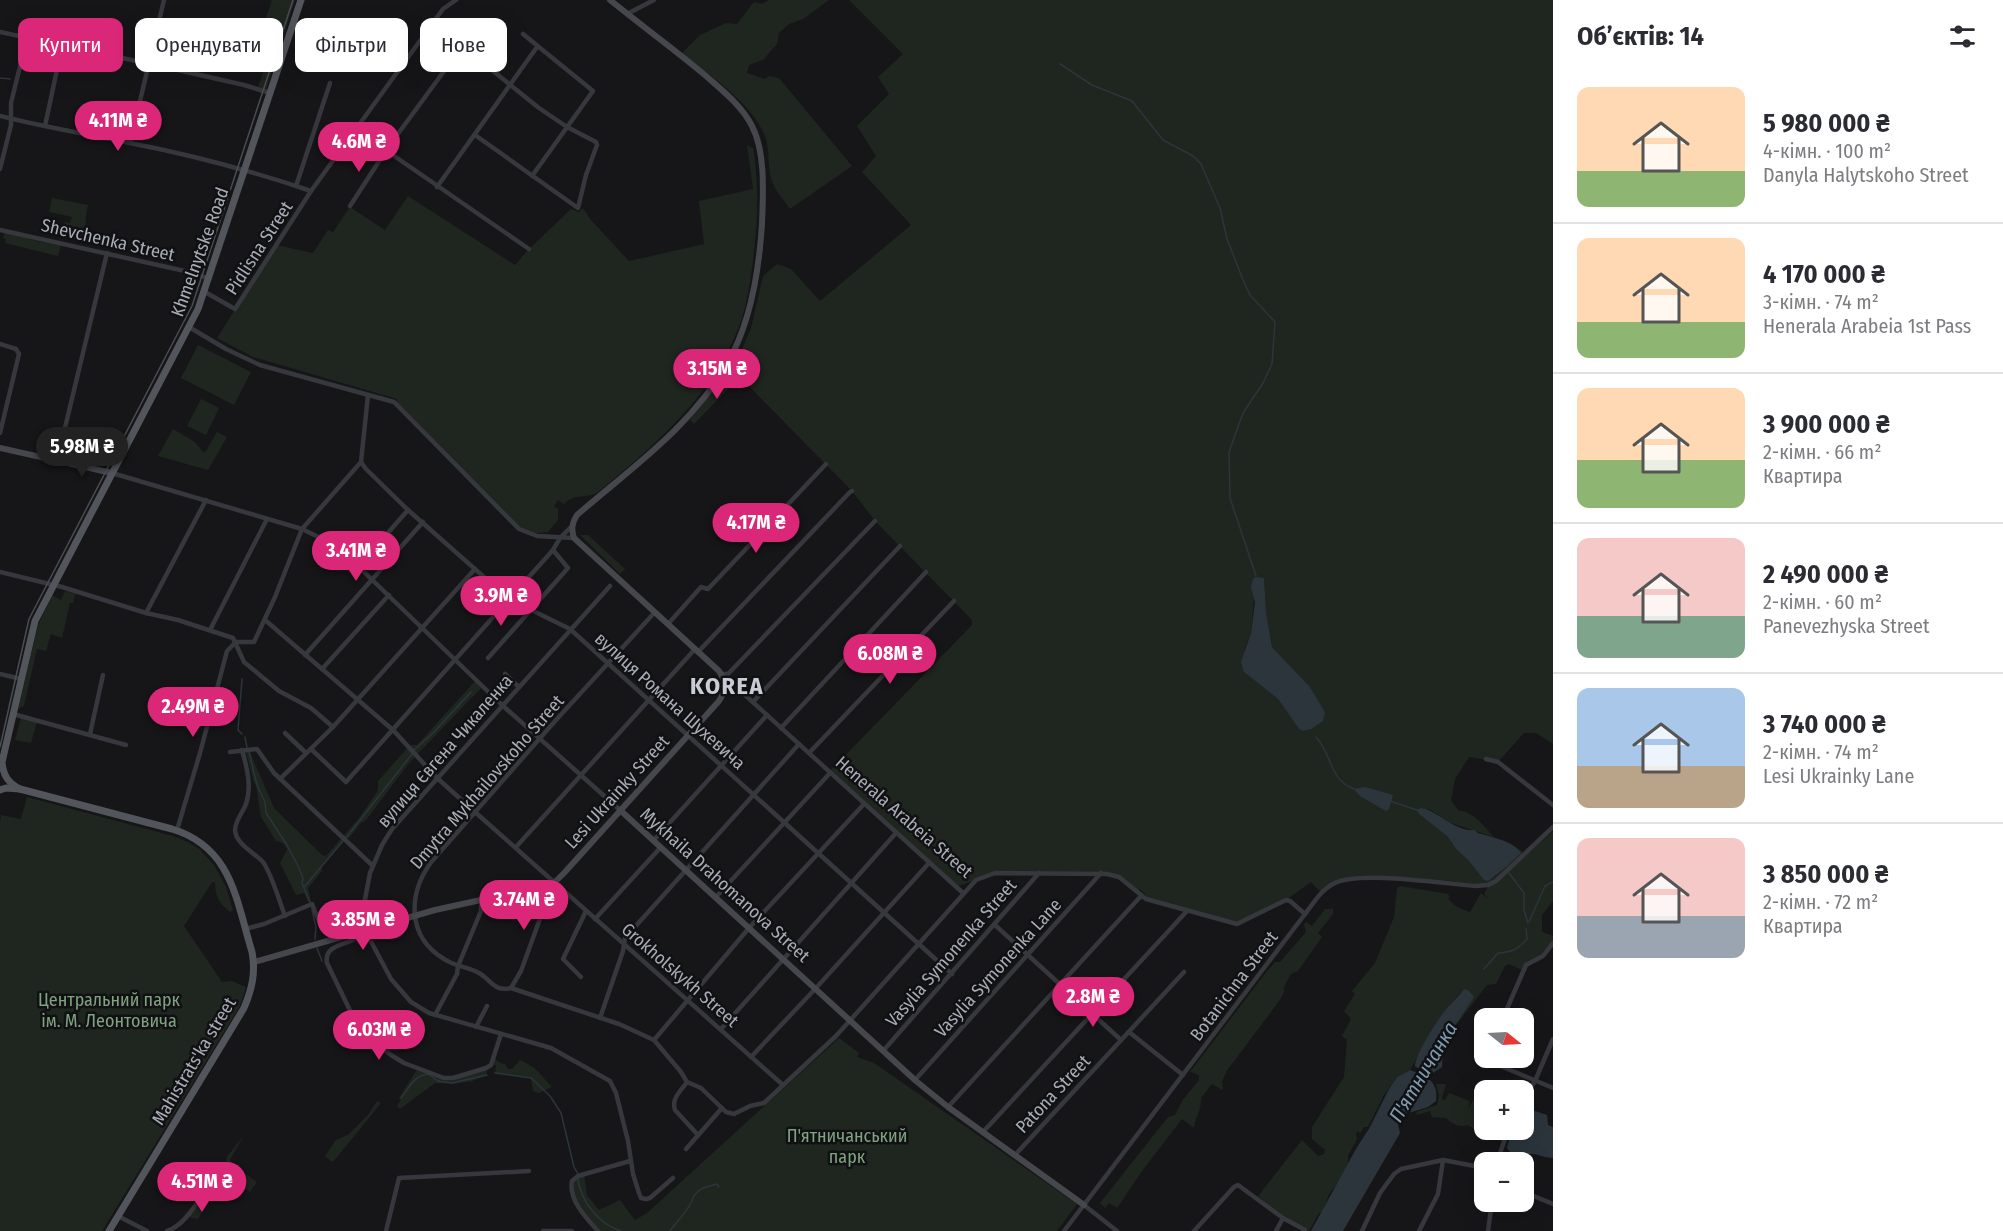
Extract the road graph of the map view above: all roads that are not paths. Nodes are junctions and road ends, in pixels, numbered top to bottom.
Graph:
1 (164, 0) edge
2 (301, 0) edge
3 (456, 0) edge
4 (610, 0) edge
5 (654, 0) edge
6 (627, 14) junction
7 (160, 18) edge
8 (0, 32) edge
9 (523, 34) dead end
10 (18, 36) edge
11 (537, 47) junction
12 (19, 72) edge
13 (56, 72) edge
14 (146, 72) edge
15 (185, 72) edge
16 (443, 72) edge
17 (494, 72) edge
18 (330, 83) dead end
19 (510, 85) junction
20 (270, 93) junction
21 (0, 116) edge
22 (10, 119) junction
23 (45, 126) junction
24 (567, 127) junction
25 (356, 128) junction
26 (475, 135) junction
27 (130, 143) junction
28 (387, 151) junction
29 (2, 156) edge
30 (0, 169) edge
31 (245, 170) junction
32 (532, 176) junction
33 (296, 186) junction
34 (438, 187) junction
35 (312, 191) junction
36 (350, 206) dead end
37 (0, 230) edge
38 (529, 249) dead end
39 (107, 253) junction
40 (209, 279) junction
41 (205, 292) junction
42 (189, 327) junction
43 (0, 344) edge
44 (368, 394) junction
45 (0, 434) edge
46 (0, 448) edge
47 (57, 461) junction
48 (361, 462) junction
49 (826, 464) dead end
50 (112, 473) junction
51 (852, 491) dead end
52 (206, 500) junction
53 (408, 510) junction
54 (267, 519) junction
55 (875, 521) dead end
56 (423, 522) junction
57 (573, 525) junction
58 (302, 529) junction
59 (560, 538) junction
60 (574, 538) junction
61 (900, 546) dead end
62 (553, 550) junction
63 (358, 567) junction
64 (475, 569) junction
65 (0, 572) edge
66 (926, 572) dead end
67 (372, 580) junction
68 (54, 585) junction
69 (610, 586) dead end
70 (388, 595) junction
71 (508, 599) junction
72 (954, 601) dead end
73 (531, 611) junction
74 (655, 612) junction
75 (146, 613) junction
76 (265, 620) junction
77 (668, 624) junction
78 (423, 627) junction
79 (570, 629) junction
80 (210, 630) junction
81 (236, 642) junction
82 (697, 650) junction
83 (305, 655) junction
84 (488, 658) dead end
85 (455, 660) junction
86 (608, 663) junction
87 (322, 669) junction
88 (723, 673) junction
89 (0, 674) edge
90 (505, 674) dead end
91 (103, 675) dead end
92 (21, 679) junction
93 (735, 686) junction
94 (519, 687) junction
95 (357, 700) junction
96 (648, 700) junction
97 (719, 701) junction
98 (753, 702) junction
99 (502, 705) junction
100 (13, 714) junction
101 (767, 715) junction
102 (333, 727) junction
103 (781, 728) junction
104 (393, 730) junction
105 (285, 733) dead end
106 (90, 734) junction
107 (688, 735) junction
108 (540, 739) junction
109 (799, 744) junction
110 (126, 745) dead end
111 (242, 750) junction
112 (308, 751) junction
113 (230, 752) dead end
114 (809, 753) junction
115 (1486, 759) dead end
116 (2, 762) junction
117 (722, 766) junction
118 (0, 770) edge
119 (830, 773) junction
120 (580, 775) junction
121 (437, 778) junction
122 (280, 779) junction
123 (20, 789) junction
124 (0, 790) edge
125 (753, 795) junction
126 (864, 804) junction
127 (1553, 805) edge
128 (620, 810) junction
129 (475, 812) junction
130 (784, 823) junction
131 (1553, 827) edge
132 (177, 830) junction
133 (896, 833) junction
134 (654, 840) junction
135 (516, 848) junction
136 (662, 848) junction
137 (818, 853) junction
138 (929, 863) junction
139 (373, 866) junction
140 (686, 870) junction
141 (1039, 873) junction
142 (1101, 873) junction
143 (850, 882) junction
144 (553, 883) junction
145 (963, 893) junction
146 (1141, 896) junction
147 (716, 897) junction
148 (481, 901) junction
149 (586, 911) junction
150 (1187, 911) junction
151 (883, 912) junction
152 (1305, 914) junction
153 (285, 916) junction
154 (415, 916) junction
155 (595, 919) junction
156 (995, 925) junction
157 (321, 926) dead end
158 (749, 928) junction
159 (245, 929) junction
160 (366, 931) junction
161 (354, 934) junction
162 (625, 944) junction
163 (918, 944) junction
164 (1553, 944) edge
165 (1028, 956) junction
166 (783, 958) junction
167 (254, 962) junction
168 (458, 966) junction
169 (1184, 972) dead end
170 (951, 974) junction
171 (581, 977) dead end
172 (1061, 985) junction
173 (511, 988) junction
174 (816, 988) junction
175 (688, 1001) junction
176 (487, 1006) dead end
177 (1507, 1008) edge
178 (1091, 1013) junction
179 (435, 1015) junction
180 (600, 1018) junction
181 (850, 1019) junction
182 (476, 1027) junction
183 (721, 1029) junction
184 (1129, 1032) junction
185 (501, 1034) junction
186 (1553, 1039) edge
187 (654, 1040) junction
188 (1121, 1040) junction
189 (883, 1051) junction
190 (752, 1057) junction
191 (1505, 1068) edge
192 (1183, 1075) junction
193 (915, 1080) junction
194 (1535, 1080) junction
195 (687, 1082) junction
196 (783, 1085) junction
197 (1553, 1088) edge
198 (948, 1107) junction
199 (722, 1108) junction
200 (983, 1132) junction
201 (698, 1135) junction
202 (686, 1149) dead end
203 (1015, 1155) junction
204 (1443, 1160) junction
205 (630, 1161) junction
206 (1474, 1166) edge
207 (217, 1171) dead end
208 (530, 1171) dead end
209 (673, 1178) dead end
210 (1534, 1196) edge
211 (1553, 1204) edge
212 (1084, 1205) junction
213 (1491, 1212) edge
214 (118, 1216) junction
215 (1283, 1218) junction
216 (1305, 1230) edge
217 (109, 1231) edge
218 (147, 1231) edge
219 (168, 1231) edge
220 (386, 1231) edge
221 (543, 1231) edge
222 (572, 1231) edge
223 (598, 1231) edge
224 (1064, 1231) edge
225 (1118, 1231) edge
226 (1194, 1231) edge
227 (1276, 1231) edge
228 (1362, 1231) edge
229 (1419, 1231) edge
230 (1488, 1231) edge

1 - 7 street
2 - 20 main road, Khmelnytske Road
3 - 25 street, Pidlisna Street
4 - 6 main road
5 - 6 street
6 - 57 main road
8 - 10 street
9 - 11 street
11 - 19 street
11 - 24 street
12 - 22 street
13 - 23 street
14 - 27 street
15 - 20 street
16 - 28 street
17 - 19 street
18 - 33 street
19 - 24 street
19 - 26 street
20 - 31 main road, Khmelnytske Road
21 - 22 street
22 - 23 street
22 - 29 street
23 - 27 street
24 - 32 street
24 - 32 street
25 - 28 street
25 - 35 street, Pidlisna Street
26 - 32 street
26 - 34 street
27 - 31 street
28 - 34 street
28 - 36 street
29 - 30 street
31 - 33 street
31 - 40 main road, Khmelnytske Road
33 - 35 street
34 - 38 street
35 - 41 street, Pidlisna Street
37 - 39 street, Shevchenka Street
39 - 40 street, Shevchenka Street
39 - 47 street
40 - 41 main road, Khmelnytske Road
41 - 42 main road, Khmelnytske Road
42 - 44 street
42 - 50 main road, Khmelnytske Road
43 - 45 street
44 - 48 street
44 - 59 street
46 - 47 main road
47 - 50 main road
48 - 53 street, вулиця Романа Шухевича
48 - 58 street
49 - 77 street
50 - 52 street, Mykhaila Drahomanova Street
50 - 68 main road, Khmelnytske Road
51 - 82 street
52 - 54 street, Mykhaila Drahomanova Street
52 - 75 street
53 - 56 street, вулиця Романа Шухевича
53 - 63 street
54 - 58 street, Mykhaila Drahomanova Street
54 - 80 street
55 - 88 street
56 - 64 street, вулиця Романа Шухевича
56 - 67 street
57 - 59 street
57 - 60 main road
58 - 63 street, Mykhaila Drahomanova Street
58 - 76 street
59 - 60 street
59 - 62 street
60 - 74 main road
61 - 98 street
62 - 71 street
62 - 73 street
63 - 67 street, Mykhaila Drahomanova Street
64 - 71 street, вулиця Романа Шухевича
64 - 78 street
65 - 68 street
66 - 103 street
67 - 70 street, Mykhaila Drahomanova Street
67 - 83 street
68 - 75 street
68 - 92 main road, Khmelnytske Road
69 - 79 street, вулиця Євгена Чикаленка
70 - 78 street, Mykhaila Drahomanova Street
70 - 87 street
71 - 73 street, вулиця Романа Шухевича
71 - 85 street
72 - 114 street
73 - 79 street, вулиця Романа Шухевича
73 - 84 street
74 - 77 main road
74 - 86 street, Dmytra Mykhailovskoho Street
75 - 80 street
76 - 81 street
76 - 83 street, Grokholskykh Street
77 - 82 main road
78 - 85 street, Mykhaila Drahomanova Street
78 - 95 street
79 - 86 street, вулиця Романа Шухевича
79 - 94 street, вулиця Євгена Чикаленка
80 - 81 street
81 - 102 street
81 - 132 street
82 - 88 main road
82 - 96 street
83 - 87 street, Grokholskykh Street
85 - 99 street, Mykhaila Drahomanova Street
85 - 104 street
86 - 96 street, вулиця Романа Шухевича
86 - 108 street, Dmytra Mykhailovskoho Street
87 - 95 street, Grokholskykh Street
88 - 93 street, Henerala Arabeia Street
88 - 97 main road
89 - 92 street
90 - 94 street
91 - 106 street
92 - 100 main road, Khmelnytske Road
93 - 97 street
93 - 98 street, Henerala Arabeia Street
94 - 99 street, вулиця Євгена Чикаленка
95 - 102 street
95 - 104 street, Grokholskykh Street
96 - 107 street, вулиця Романа Шухевича
96 - 120 street
97 - 107 main road, Lesi Ukrainky Street
98 - 101 street, Henerala Arabeia Street
99 - 108 street, Mykhaila Drahomanova Street
99 - 121 street, вулиця Євгена Чикаленка
100 - 106 street
100 - 116 main road, Khmelnytske Road
101 - 103 street, Henerala Arabeia Street
101 - 117 street
102 - 112 street
103 - 109 street, Henerala Arabeia Street
104 - 112 street
104 - 121 street, Grokholskykh Street
105 - 112 street
106 - 110 street
107 - 117 street, вулиця Романа Шухевича
107 - 128 main road, Lesi Ukrainky Street
108 - 120 street, Mykhaila Drahomanova Street
108 - 129 street, Dmytra Mykhailovskoho Street
109 - 114 street, Henerala Arabeia Street
109 - 125 street
111 - 113 street
111 - 122 street
111 - 153 street
112 - 122 street
114 - 119 street, Henerala Arabeia Street
115 - 127 street
116 - 118 main road, Khmelnytske Road
116 - 123 main road
117 - 125 street, вулиця Романа Шухевича
117 - 134 street
119 - 126 street, Henerala Arabeia Street
119 - 130 street
120 - 128 street, Mykhaila Drahomanova Street
120 - 135 street
121 - 129 street, Grokholskykh Street
121 - 139 street, вулиця Євгена Чикаленка
122 - 139 street
123 - 124 main road, Mahistrats'ka street
123 - 132 main road, Mahistrats'ka street
125 - 130 street, вулиця Романа Шухевича
125 - 140 street
126 - 133 street, Henerala Arabeia Street
126 - 137 street
128 - 134 main road, Mykhaila Drahomanova Street
128 - 144 main road, Lesi Ukrainky Street
129 - 135 street, Grokholskykh Street
129 - 154 street, Dmytra Mykhailovskoho Street
130 - 137 street, вулиця Романа Шухевича
130 - 147 street
131 - 152 street, Botanichna Street
132 - 159 main road, Mahistrats'ka street
133 - 138 street, Henerala Arabeia Street
133 - 143 street
134 - 136 main road, Mykhaila Drahomanova Street
135 - 144 street, Grokholskykh Street
136 - 140 main road, Mykhaila Drahomanova Street
136 - 155 street
137 - 143 street, вулиця Романа Шухевича
137 - 158 street
138 - 145 street, Henerala Arabeia Street
138 - 151 street
139 - 160 street, вулиця Євгена Чикаленка
140 - 147 main road, Mykhaila Drahomanova Street
140 - 162 street
141 - 142 street, Henerala Arabeia Street
141 - 145 street, Henerala Arabeia Street
141 - 156 street, Vasylia Symonenka Street
142 - 146 street, Henerala Arabeia Street
142 - 165 street, Vasylia Symonenka Lane
143 - 151 street, вулиця Романа Шухевича
143 - 166 street
144 - 148 main road
144 - 149 street, Grokholskykh Street
144 - 173 street
145 - 163 street
146 - 150 street, Henerala Arabeia Street
146 - 172 street
147 - 158 main road, Mykhaila Drahomanova Street
148 - 154 main road
148 - 168 street
149 - 155 street, Grokholskykh Street
149 - 171 street
150 - 152 street, Henerala Arabeia Street
150 - 178 street
151 - 163 street, вулиця Романа Шухевича
151 - 174 street
152 - 192 street, Botanichna Street
153 - 157 street
153 - 159 street
154 - 160 main road
154 - 168 street
155 - 162 street, Grokholskykh Street
156 - 165 street
156 - 170 street, Vasylia Symonenka Street
158 - 166 main road, Mykhaila Drahomanova Street
158 - 175 street
159 - 167 main road, Mahistrats'ka street
160 - 161 main road
160 - 179 street, вулиця Євгена Чикаленка
161 - 167 main road
161 - 185 street
162 - 175 street, Grokholskykh Street
162 - 180 street
163 - 170 street, вулиця Романа Шухевича
163 - 181 street
164 - 177 street
165 - 172 street
165 - 193 street, Vasylia Symonenka Lane
166 - 174 main road, Mykhaila Drahomanova Street
166 - 183 street
167 - 214 main road, Mahistrats'ka street
168 - 173 street
168 - 179 street
169 - 184 street, Patona Street
170 - 189 street, Vasylia Symonenka Street
172 - 178 street
172 - 198 street
173 - 180 street
174 - 181 main road, Mykhaila Drahomanova Street
174 - 190 street
175 - 183 street, Grokholskykh Street
175 - 187 street
176 - 182 street
178 - 188 street
178 - 200 street
179 - 182 street, вулиця Євгена Чикаленка
180 - 187 street
181 - 189 main road, Mykhaila Drahomanova Street
181 - 196 street
182 - 185 street, вулиця Євгена Чикаленка
183 - 190 street, Grokholskykh Street
184 - 188 street, Patona Street
184 - 192 street
185 - 205 street, вулиця Євгена Чикаленка
186 - 194 street
187 - 195 street
188 - 203 street, Patona Street
189 - 193 main road, Mykhaila Drahomanova Street
190 - 196 street, Grokholskykh Street
191 - 194 street
192 - 212 street, Botanichna Street
193 - 198 main road, Mykhaila Drahomanova Street
194 - 197 street
195 - 199 street
195 - 201 street
196 - 199 street
198 - 200 main road, Mykhaila Drahomanova Street
199 - 201 street
200 - 203 main road, Mykhaila Drahomanova Street
201 - 202 street
203 - 212 main road, Mykhaila Drahomanova Street
204 - 206 street
204 - 228 street
204 - 229 street
205 - 209 street, вулиця Євгена Чикаленка
205 - 223 street
207 - 219 street
208 - 220 street
210 - 211 street
212 - 224 street, Botanichna Street
212 - 225 street
213 - 230 street
214 - 217 main road, Mahistrats'ka street
214 - 218 street
215 - 216 street
215 - 226 street
215 - 227 street
221 - 222 street

